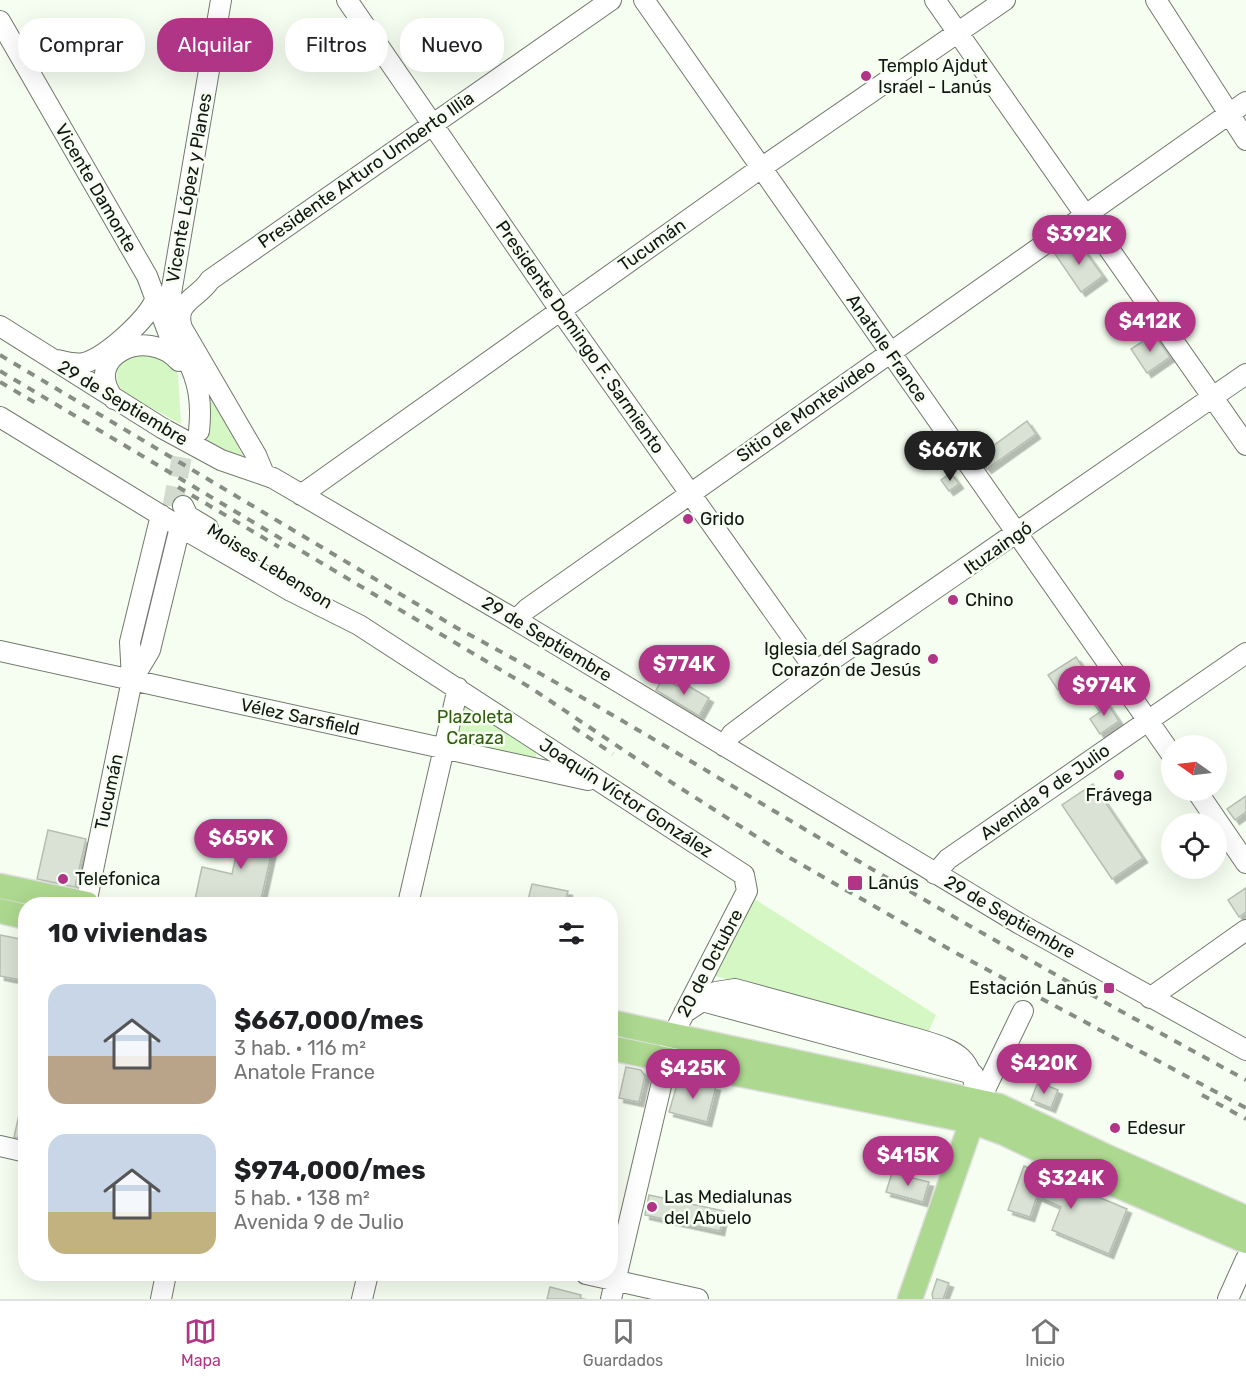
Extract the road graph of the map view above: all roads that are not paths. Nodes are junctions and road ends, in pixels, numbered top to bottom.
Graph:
1 (221, 0) edge
2 (347, 0) edge
3 (611, 0) edge
4 (644, 0) edge
5 (935, 0) edge
6 (1005, 0) edge
7 (1156, 0) edge
8 (0, 21) edge
9 (958, 33) junction
10 (1246, 102) edge
11 (1229, 114) junction
12 (432, 123) junction
13 (1246, 140) edge
14 (761, 168) junction
15 (1085, 215) junction
16 (177, 268) junction
17 (147, 276) junction
18 (168, 306) junction
19 (560, 310) junction
20 (0, 326) edge
21 (890, 352) junction
22 (52, 359) junction
23 (179, 361) junction
24 (1246, 374) edge
25 (1212, 397) junction
26 (114, 399) junction
27 (0, 417) edge
28 (1246, 445) edge
29 (264, 474) junction
30 (688, 493) junction
31 (302, 495) junction
32 (183, 506) dead end
33 (161, 515) junction
34 (173, 531) junction
35 (1017, 534) junction
36 (516, 620) junction
37 (359, 625) junction
38 (0, 651) edge
39 (1246, 653) edge
40 (816, 671) junction
41 (132, 680) junction
42 (458, 688) junction
43 (1148, 721) junction
44 (1161, 739) edge
45 (724, 746) junction
46 (445, 749) junction
47 (599, 782) junction
48 (1204, 801) edge
49 (1246, 863) edge
50 (935, 874) junction
51 (0, 886) edge
52 (747, 891) joint
53 (53, 897) edge
54 (87, 897) edge
55 (410, 897) edge
56 (0, 911) edge
57 (18, 915) edge
58 (1243, 938) edge
59 (1150, 998) junction
60 (1023, 1011) dead end
61 (618, 1022) edge
62 (677, 1025) junction
63 (618, 1050) edge
64 (1246, 1050) edge
65 (667, 1060) junction
66 (975, 1112) junction
67 (0, 1146) edge
68 (18, 1150) edge
69 (1246, 1218) edge
70 (1246, 1241) edge
71 (1246, 1258) edge
72 (618, 1273) edge
73 (165, 1281) edge
74 (367, 1281) edge
75 (598, 1281) edge
76 (614, 1290) edge
77 (161, 1299) edge
78 (363, 1299) edge
79 (698, 1299) edge
80 (910, 1299) edge
81 (1228, 1299) edge

1 - 16 street, Vicente López y Planes
2 - 12 street, Presidente Domingo F. Sarmiento
3 - 12 street, Presidente Arturo Umberto Illia
4 - 14 street, Anatole France
5 - 9 street
6 - 9 street, Tucumán
7 - 11 street
8 - 17 street, Vicente Damonte
9 - 14 street, Tucumán
9 - 15 street
10 - 11 street, Sitio de Montevideo
11 - 13 street
11 - 15 street, Sitio de Montevideo
12 - 18 street, Presidente Arturo Umberto Illia
12 - 19 street, Presidente Domingo F. Sarmiento
14 - 19 street, Tucumán
14 - 21 street, Anatole France
15 - 21 street, Sitio de Montevideo
15 - 25 street
16 - 17 street
16 - 18 street, Vicente López y Planes
17 - 18 street, Vicente Damonte
18 - 22 street, Presidente Arturo Umberto Illia
18 - 23 street, Vicente Damonte
18 - 23 street
18 - 29 street, Vicente Damonte
19 - 30 street, Presidente Domingo F. Sarmiento
19 - 31 street, Tucumán
20 - 22 street, 29 de Septiembre
21 - 30 street, Sitio de Montevideo
21 - 35 street, Anatole France
22 - 26 street, 29 de Septiembre
23 - 26 street
24 - 25 street, Ituzaingó
25 - 28 street
25 - 35 street, Ituzaingó
26 - 29 street, 29 de Septiembre
27 - 33 street, Joaquín Víctor González
29 - 31 street, 29 de Septiembre
30 - 36 street, Sitio de Montevideo
30 - 40 street, Presidente Domingo F. Sarmiento
31 - 36 street, 29 de Septiembre
32 - 37 street, Moises Lebenson
33 - 34 street, Joaquín Víctor González
33 - 41 street, Tucumán
34 - 37 street, Joaquín Víctor González
34 - 41 street, Tucumán
35 - 40 street, Ituzaingó
35 - 43 street, Anatole France
36 - 45 street, 29 de Septiembre
37 - 42 street, Joaquín Víctor González
38 - 41 street, Vélez Sarsfield
39 - 43 street, Avenida 9 de Julio
40 - 45 street, Ituzaingó
41 - 46 street, Vélez Sarsfield
41 - 54 street, Tucumán
42 - 46 street
42 - 47 street, Joaquín Víctor González
43 - 44 street, Anatole France
43 - 50 street, Avenida 9 de Julio
45 - 50 street, 29 de Septiembre
46 - 47 street, Vélez Sarsfield
46 - 55 street
47 - 52 street, Joaquín Víctor González
48 - 49 street
50 - 59 street, 29 de Septiembre
51 - 53 main road
52 - 62 street, 20 de Octubre
56 - 57 main road
58 - 59 street
59 - 64 street, 29 de Septiembre
60 - 66 street
61 - 62 main road
62 - 65 street, 20 de Octubre
62 - 66 main road
62 - 66 street
63 - 65 main road
65 - 66 main road
65 - 72 street, 20 de Octubre
66 - 69 main road
66 - 70 main road
66 - 80 main road
67 - 68 street
71 - 81 street
73 - 77 street
74 - 78 street
75 - 76 street
76 - 79 street

